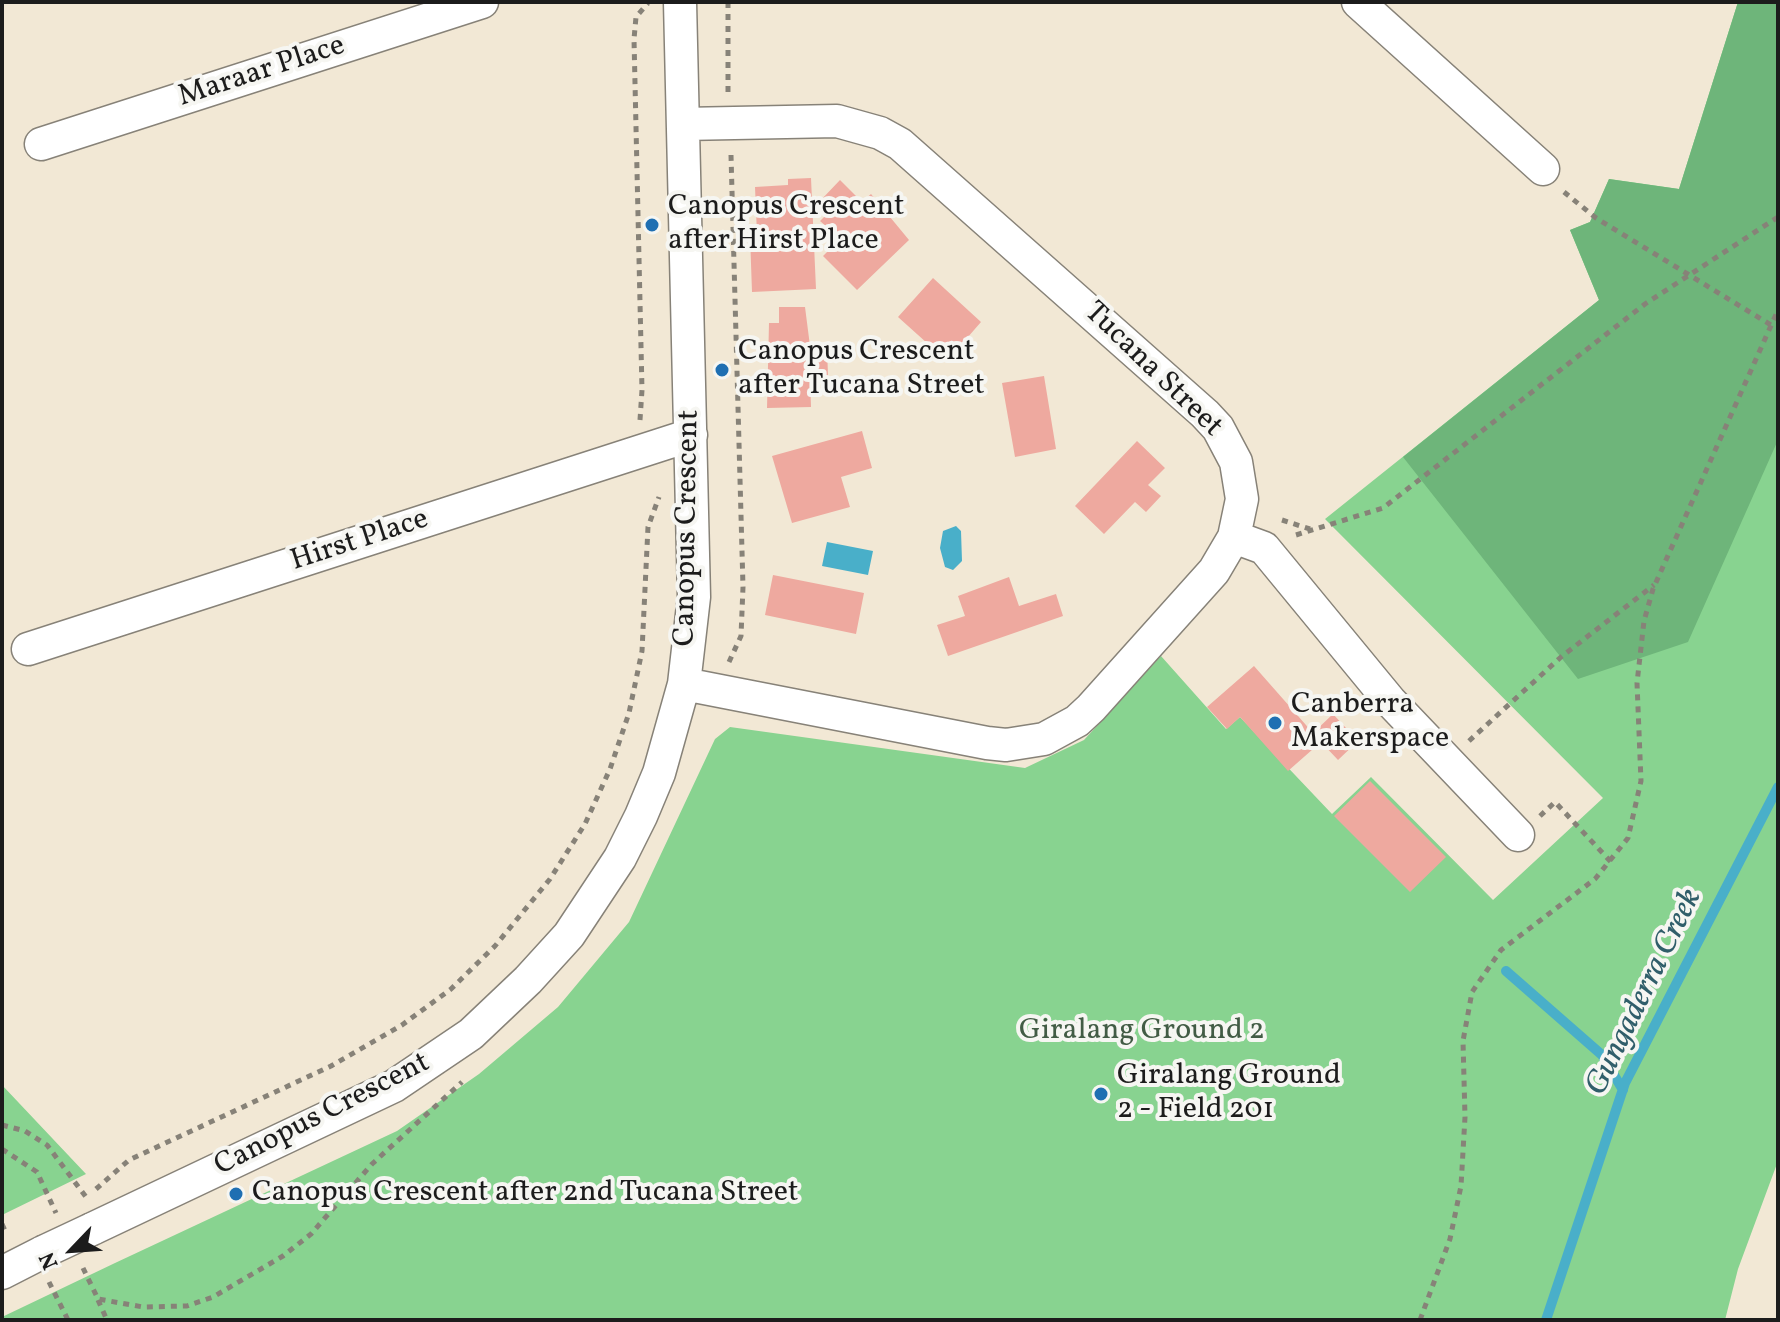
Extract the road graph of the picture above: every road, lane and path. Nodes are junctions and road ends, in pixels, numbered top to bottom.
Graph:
1 (482, 2) edge
2 (649, 2) edge
3 (680, 2) edge
4 (1358, 2) edge
5 (683, 124) junction
6 (41, 144) dead end
7 (1543, 169) joint
8 (1778, 217) edge
9 (1687, 274) junction
10 (1778, 310) edge
11 (1771, 325) junction
12 (691, 435) junction
13 (645, 450) junction
14 (1234, 537) junction
15 (1266, 551) junction
16 (1656, 583) junction
17 (28, 649) dead end
18 (684, 684) junction
19 (1448, 761) junction
20 (1518, 835) joint
21 (1611, 862) junction
22 (473, 1071) dead end
23 (2, 1125) edge
24 (2, 1149) edge
25 (57, 1215) dead end
26 (2, 1224) edge
27 (7, 1236) dead end
28 (85, 1243) junction
29 (46, 1267) junction
30 (2, 1273) edge
31 (98, 1299) junction
32 (68, 1320) edge
33 (107, 1320) edge
34 (1420, 1320) edge

1 - 6 street, Maraar Place
2 - 13 path
3 - 5 street, Canopus Crescent
4 - 7 street
5 - 12 street, Canopus Crescent
5 - 14 street, Tucana Street
7 - 9 path
8 - 9 path
9 - 11 path
9 - 15 path
10 - 11 path
11 - 16 path
12 - 13 street, Hirst Place
12 - 18 street, Canopus Crescent
13 - 17 street, Hirst Place
13 - 23 path
14 - 15 street
14 - 18 street, Tucana Street
15 - 19 street
16 - 19 path
16 - 21 path
18 - 28 street, Canopus Crescent
19 - 20 street
20 - 21 path
21 - 34 path
22 - 31 path
24 - 25 path
26 - 27 path
28 - 29 street, Canopus Crescent, bridge
28 - 31 path
29 - 30 street, Canopus Crescent
29 - 32 path
31 - 33 path

